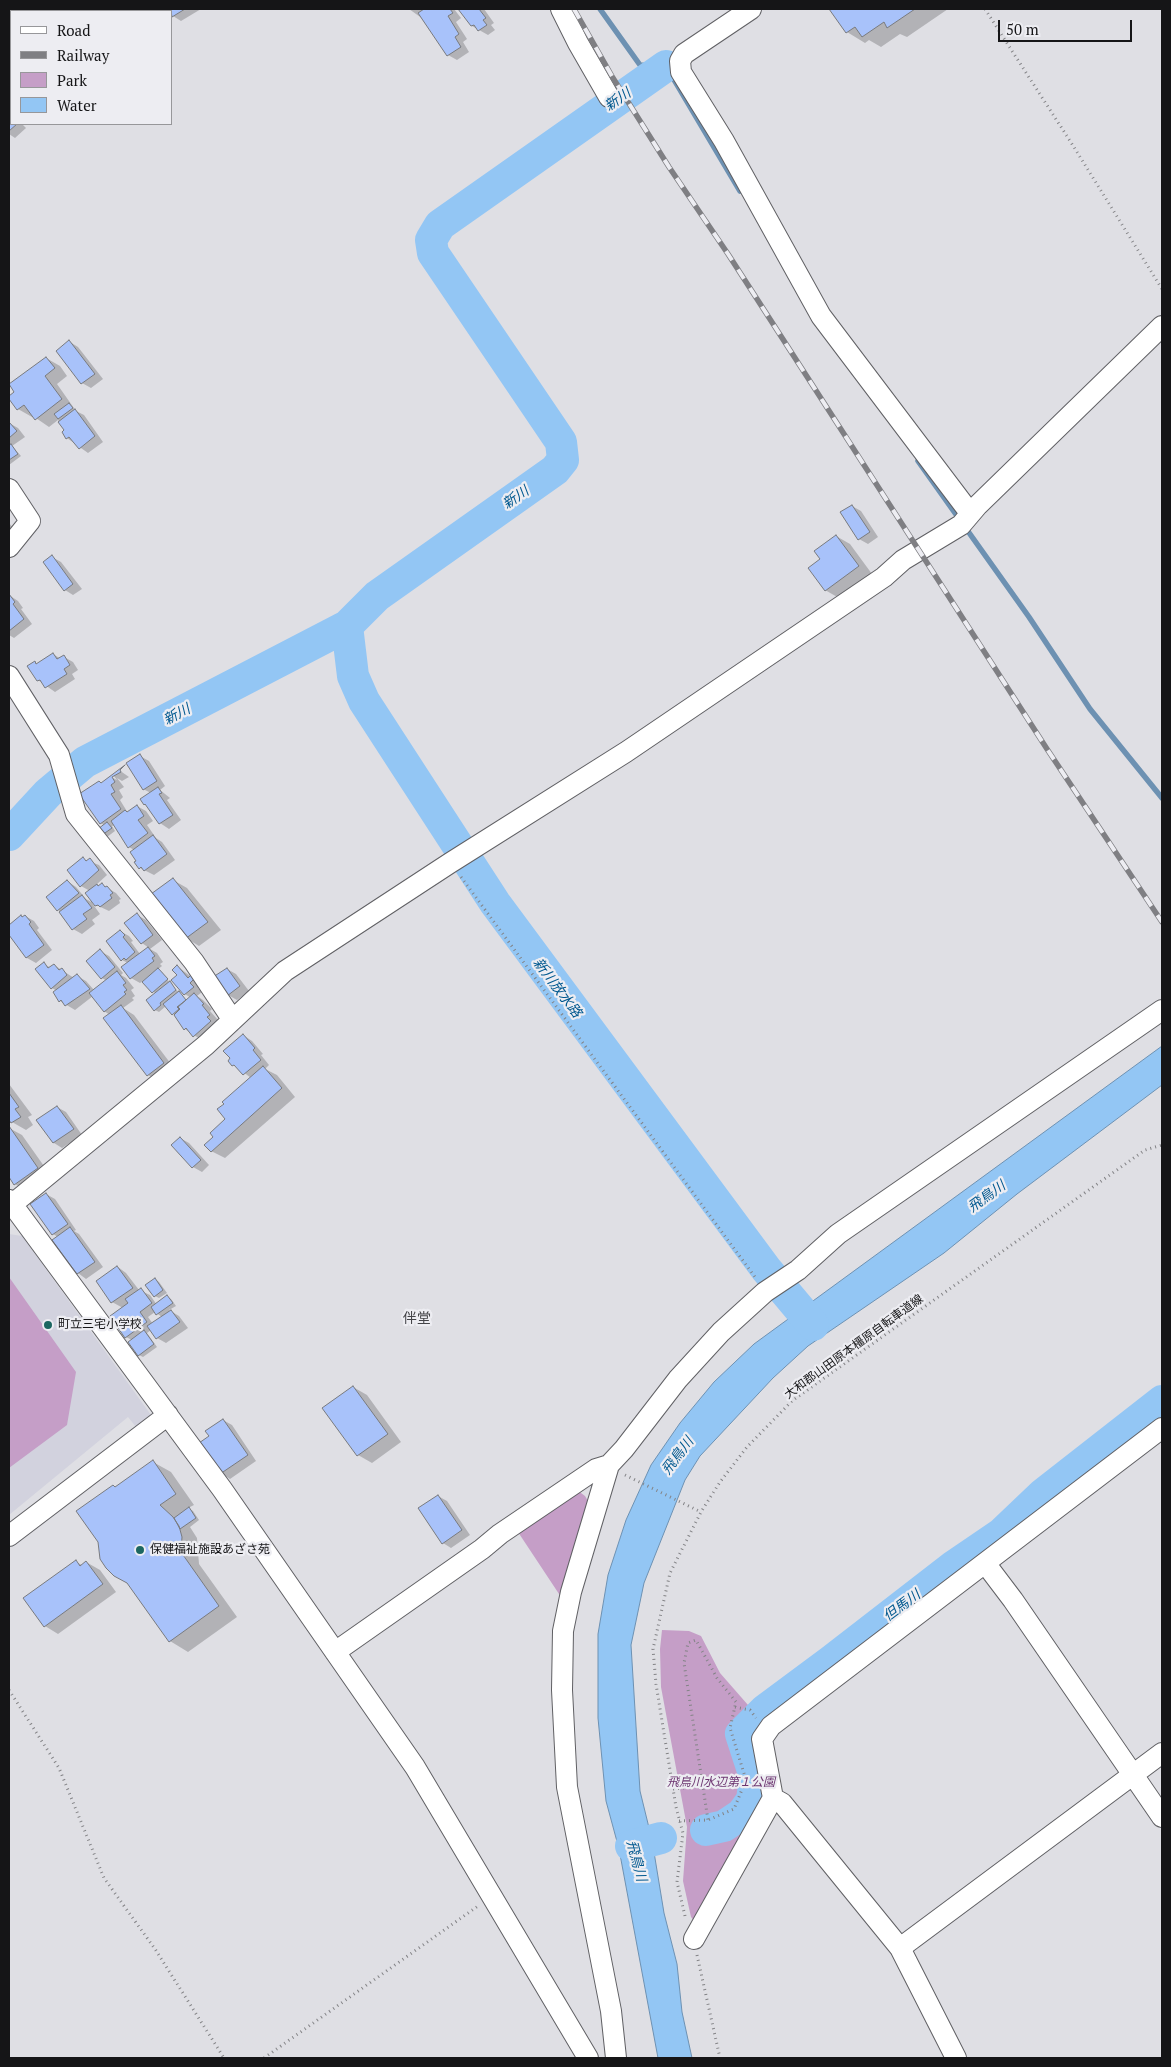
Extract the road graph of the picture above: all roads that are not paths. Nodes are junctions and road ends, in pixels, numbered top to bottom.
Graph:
1 (562, 9) edge
2 (751, 9) edge
3 (609, 97) dead end
4 (1162, 326) edge
5 (9, 489) edge
6 (970, 513) junction
7 (9, 547) edge
8 (9, 676) edge
9 (1162, 1010) edge
10 (232, 1019) junction
11 (10, 1204) edge
12 (168, 1415) junction
13 (1162, 1428) edge
14 (616, 1470) junction
15 (9, 1536) edge
16 (985, 1564) junction
17 (335, 1652) junction
18 (1162, 1753) edge
19 (1132, 1773) junction
20 (773, 1798) junction
21 (1162, 1818) edge
22 (694, 1939) road end
23 (900, 1948) junction
24 (588, 2058) edge
25 (616, 2058) edge
26 (956, 2058) edge

1 - 3 street
2 - 6 street
4 - 6 street
5 - 7 street
6 - 10 street
8 - 10 street
9 - 14 street
10 - 11 street
11 - 12 street
12 - 15 street
12 - 17 street
13 - 16 street
14 - 17 street
14 - 25 street
16 - 19 street
16 - 20 street
17 - 24 street
18 - 19 street
19 - 21 street
19 - 23 street
20 - 22 street
20 - 23 street
23 - 26 street

